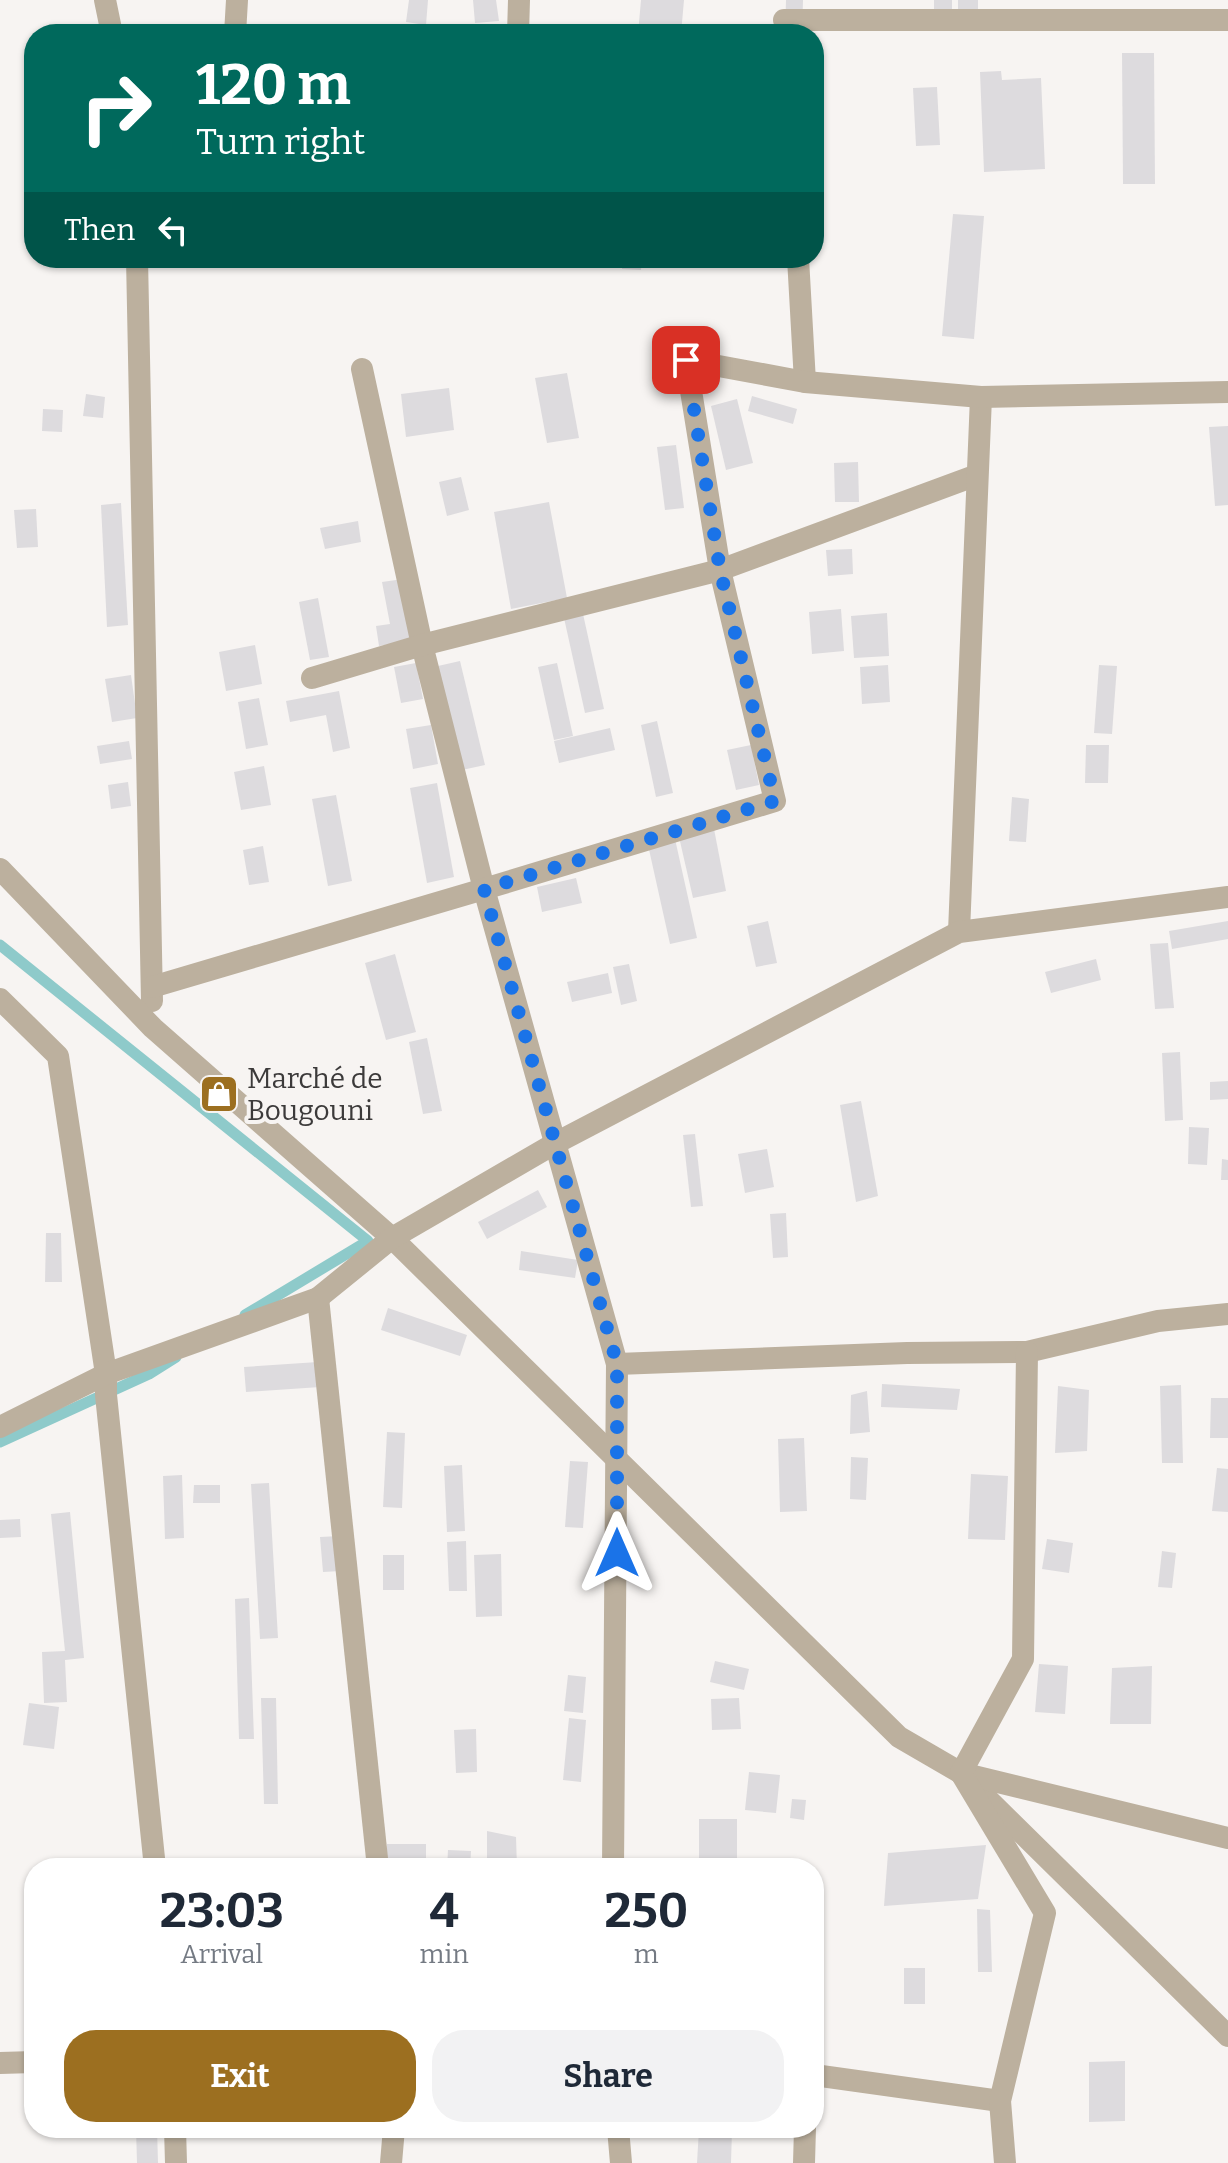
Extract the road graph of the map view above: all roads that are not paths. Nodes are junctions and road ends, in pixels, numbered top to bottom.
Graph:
1 (105, 0) edge
2 (237, 0) edge
3 (519, 0) edge
4 (784, 18) edge
5 (1228, 20) edge
6 (110, 24) edge
7 (236, 24) edge
8 (518, 24) edge
9 (137, 268) edge
10 (799, 268) edge
11 (362, 369) dead end
12 (805, 382) junction
13 (1228, 392) edge
14 (981, 397) junction
15 (977, 475) junction
16 (720, 570) junction
17 (422, 645) junction
18 (312, 678) dead end
19 (0, 869) edge
20 (484, 889) junction
21 (1228, 897) edge
22 (959, 932) junction
23 (152, 987) junction
24 (0, 999) edge
25 (153, 1028) junction
26 (554, 1144) junction
27 (392, 1238) junction
28 (318, 1298) junction
29 (1228, 1314) edge
30 (1027, 1352) junction
31 (617, 1364) junction
32 (106, 1374) junction
33 (0, 1427) edge
34 (618, 1459) junction
35 (961, 1773) junction
36 (1228, 1838) edge
37 (154, 1858) edge
38 (377, 1858) edge
39 (613, 1858) edge
40 (1228, 2036) edge
41 (24, 2062) edge
42 (0, 2063) edge
43 (824, 2076) edge
44 (1000, 2101) junction
45 (175, 2138) edge
46 (393, 2138) edge
47 (619, 2138) edge
48 (805, 2138) edge
49 (176, 2163) edge
50 (391, 2163) edge
51 (621, 2163) edge
52 (804, 2163) edge
53 (1005, 2163) edge

1 - 6 street
2 - 7 street
3 - 8 street
4 - 5 street
9 - 23 street
10 - 12 street
11 - 17 street
12 - 14 street
12 - 16 street
13 - 14 street
14 - 15 street
15 - 16 street
15 - 22 street
16 - 17 street
16 - 20 street
17 - 18 street
17 - 20 street
19 - 25 street
20 - 23 street
20 - 26 street
21 - 22 street
22 - 26 street
23 - 25 street
24 - 32 street
25 - 27 street
26 - 27 street
26 - 31 street
27 - 28 street
27 - 34 street
28 - 32 street
28 - 38 street
29 - 30 street
30 - 31 street
30 - 35 street
31 - 34 street
32 - 33 street
32 - 37 street
34 - 35 street
34 - 39 street
35 - 36 street
35 - 40 street
35 - 44 street
41 - 42 street
43 - 44 street
44 - 53 street
45 - 49 street
46 - 50 street
47 - 51 street
48 - 52 street

